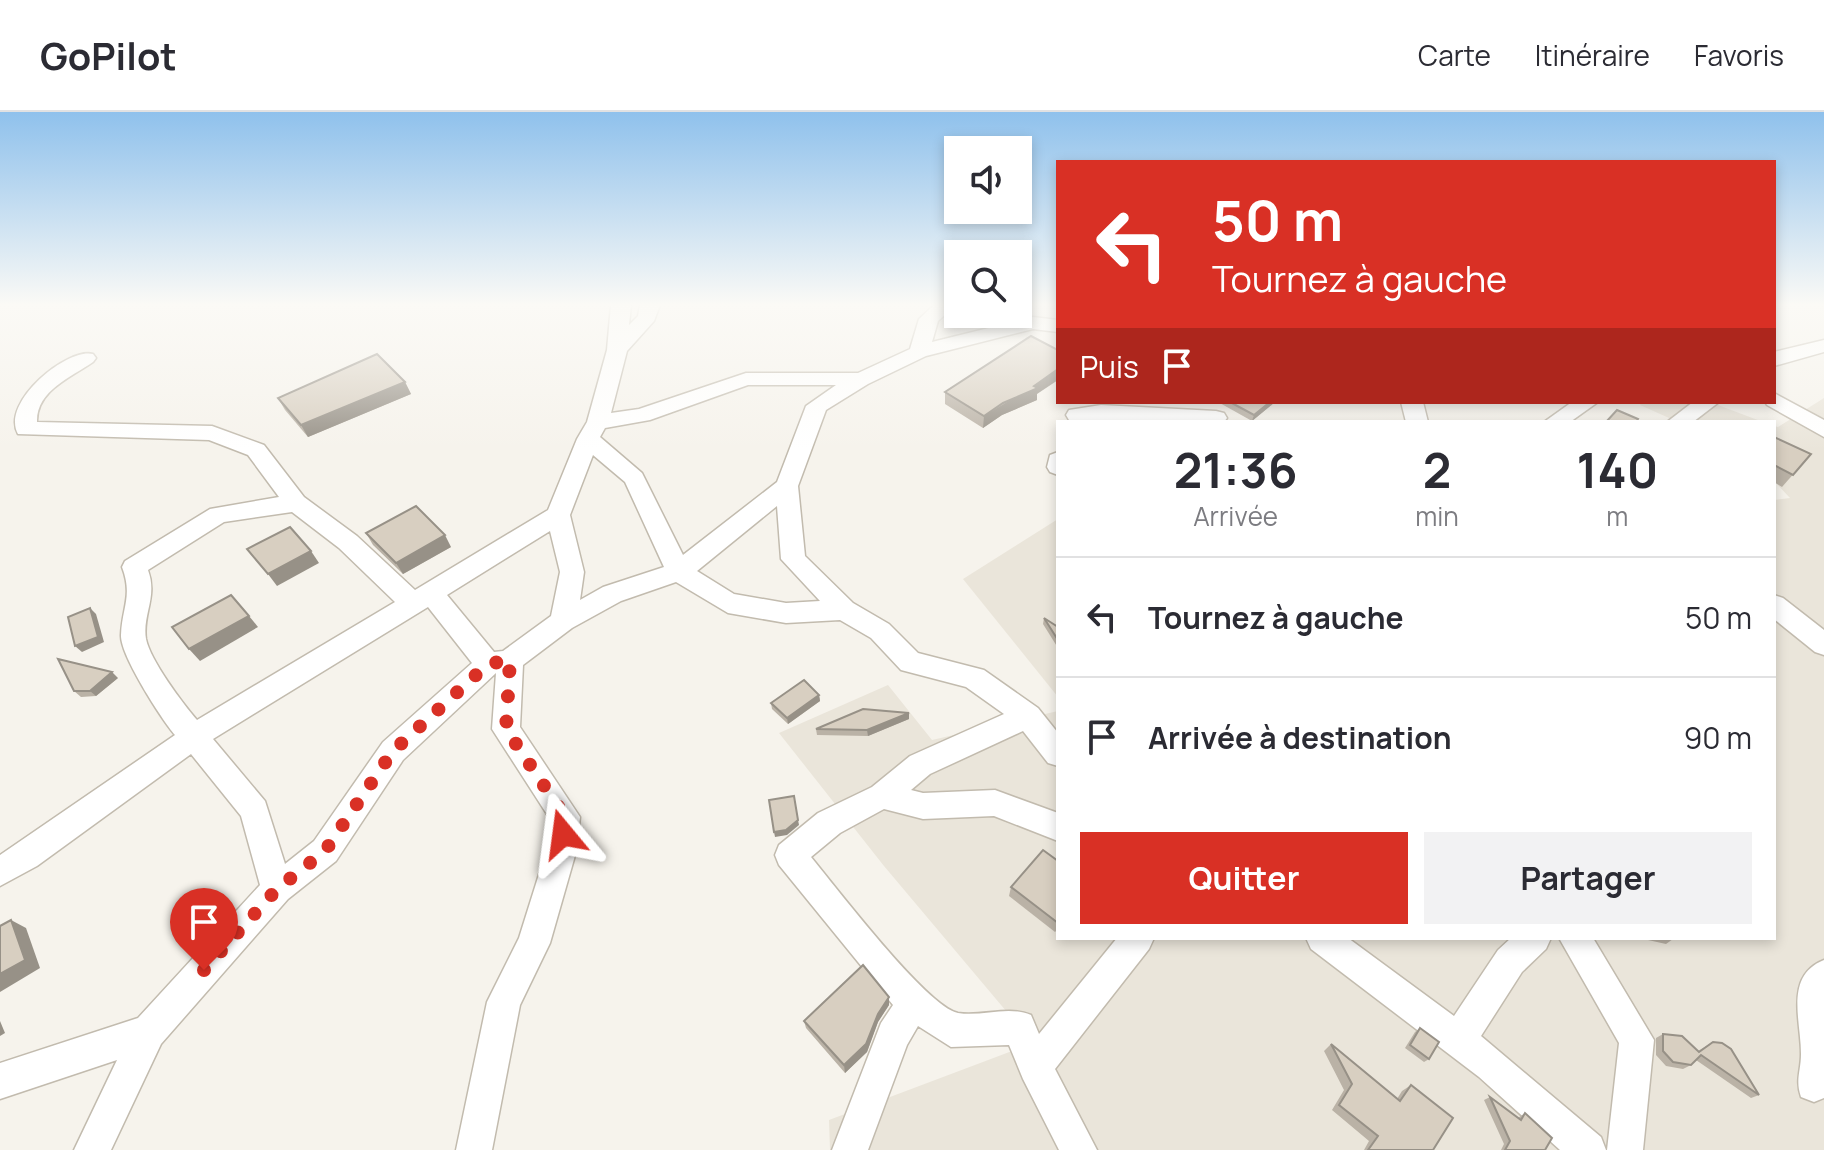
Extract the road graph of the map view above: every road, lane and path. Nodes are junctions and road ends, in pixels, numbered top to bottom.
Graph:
1 (616, 353) edge
2 (916, 353) edge
3 (86, 358) dead end
4 (861, 379) junction
5 (1776, 401) edge
6 (1092, 404) edge
7 (1188, 404) edge
8 (1584, 404) edge
9 (1705, 404) edge
10 (1074, 413) edge
11 (1220, 420) edge
12 (1558, 420) edge
13 (1681, 420) edge
14 (593, 430) junction
15 (1824, 430) edge
16 (787, 486) junction
17 (296, 503) junction
18 (558, 515) junction
19 (679, 572) junction
20 (422, 599) junction
21 (1776, 607) edge
22 (844, 610) junction
23 (563, 621) junction
24 (1824, 645) edge
25 (499, 662) junction
26 (1028, 716) junction
27 (195, 736) junction
28 (1056, 751) edge
29 (882, 796) junction
30 (1056, 826) edge
31 (0, 872) edge
32 (277, 889) junction
33 (1136, 940) edge
34 (1325, 940) edge
35 (1533, 940) edge
36 (1576, 940) edge
37 (1824, 976) edge
38 (914, 1002) junction
39 (149, 1032) junction
40 (1458, 1040) junction
41 (1035, 1067) junction
42 (0, 1081) edge
43 (1814, 1084) dead end
44 (92, 1150) edge
45 (474, 1150) edge
46 (850, 1150) edge
47 (1079, 1150) edge
48 (1588, 1150) edge
49 (1625, 1150) edge

1 - 14 street
2 - 4 street
3 - 17 street
4 - 14 street
4 - 16 street
5 - 15 street
6 - 10 street
7 - 11 street
8 - 12 street
9 - 13 street
10 - 11 street
14 - 18 street
14 - 19 street
16 - 19 street
16 - 22 street
17 - 20 street
17 - 27 street
18 - 20 street
18 - 23 street
19 - 22 street
19 - 23 street
20 - 25 street
20 - 27 street
21 - 24 street
22 - 26 street
23 - 25 street
25 - 32 street
25 - 45 street
26 - 28 street
26 - 29 street
27 - 31 street
27 - 32 street
29 - 30 street
29 - 38 street
32 - 39 street
33 - 41 street
34 - 40 street
35 - 40 street
36 - 49 street
37 - 43 street
38 - 41 street
38 - 46 street
39 - 42 street
39 - 44 street
40 - 48 street
41 - 47 street

